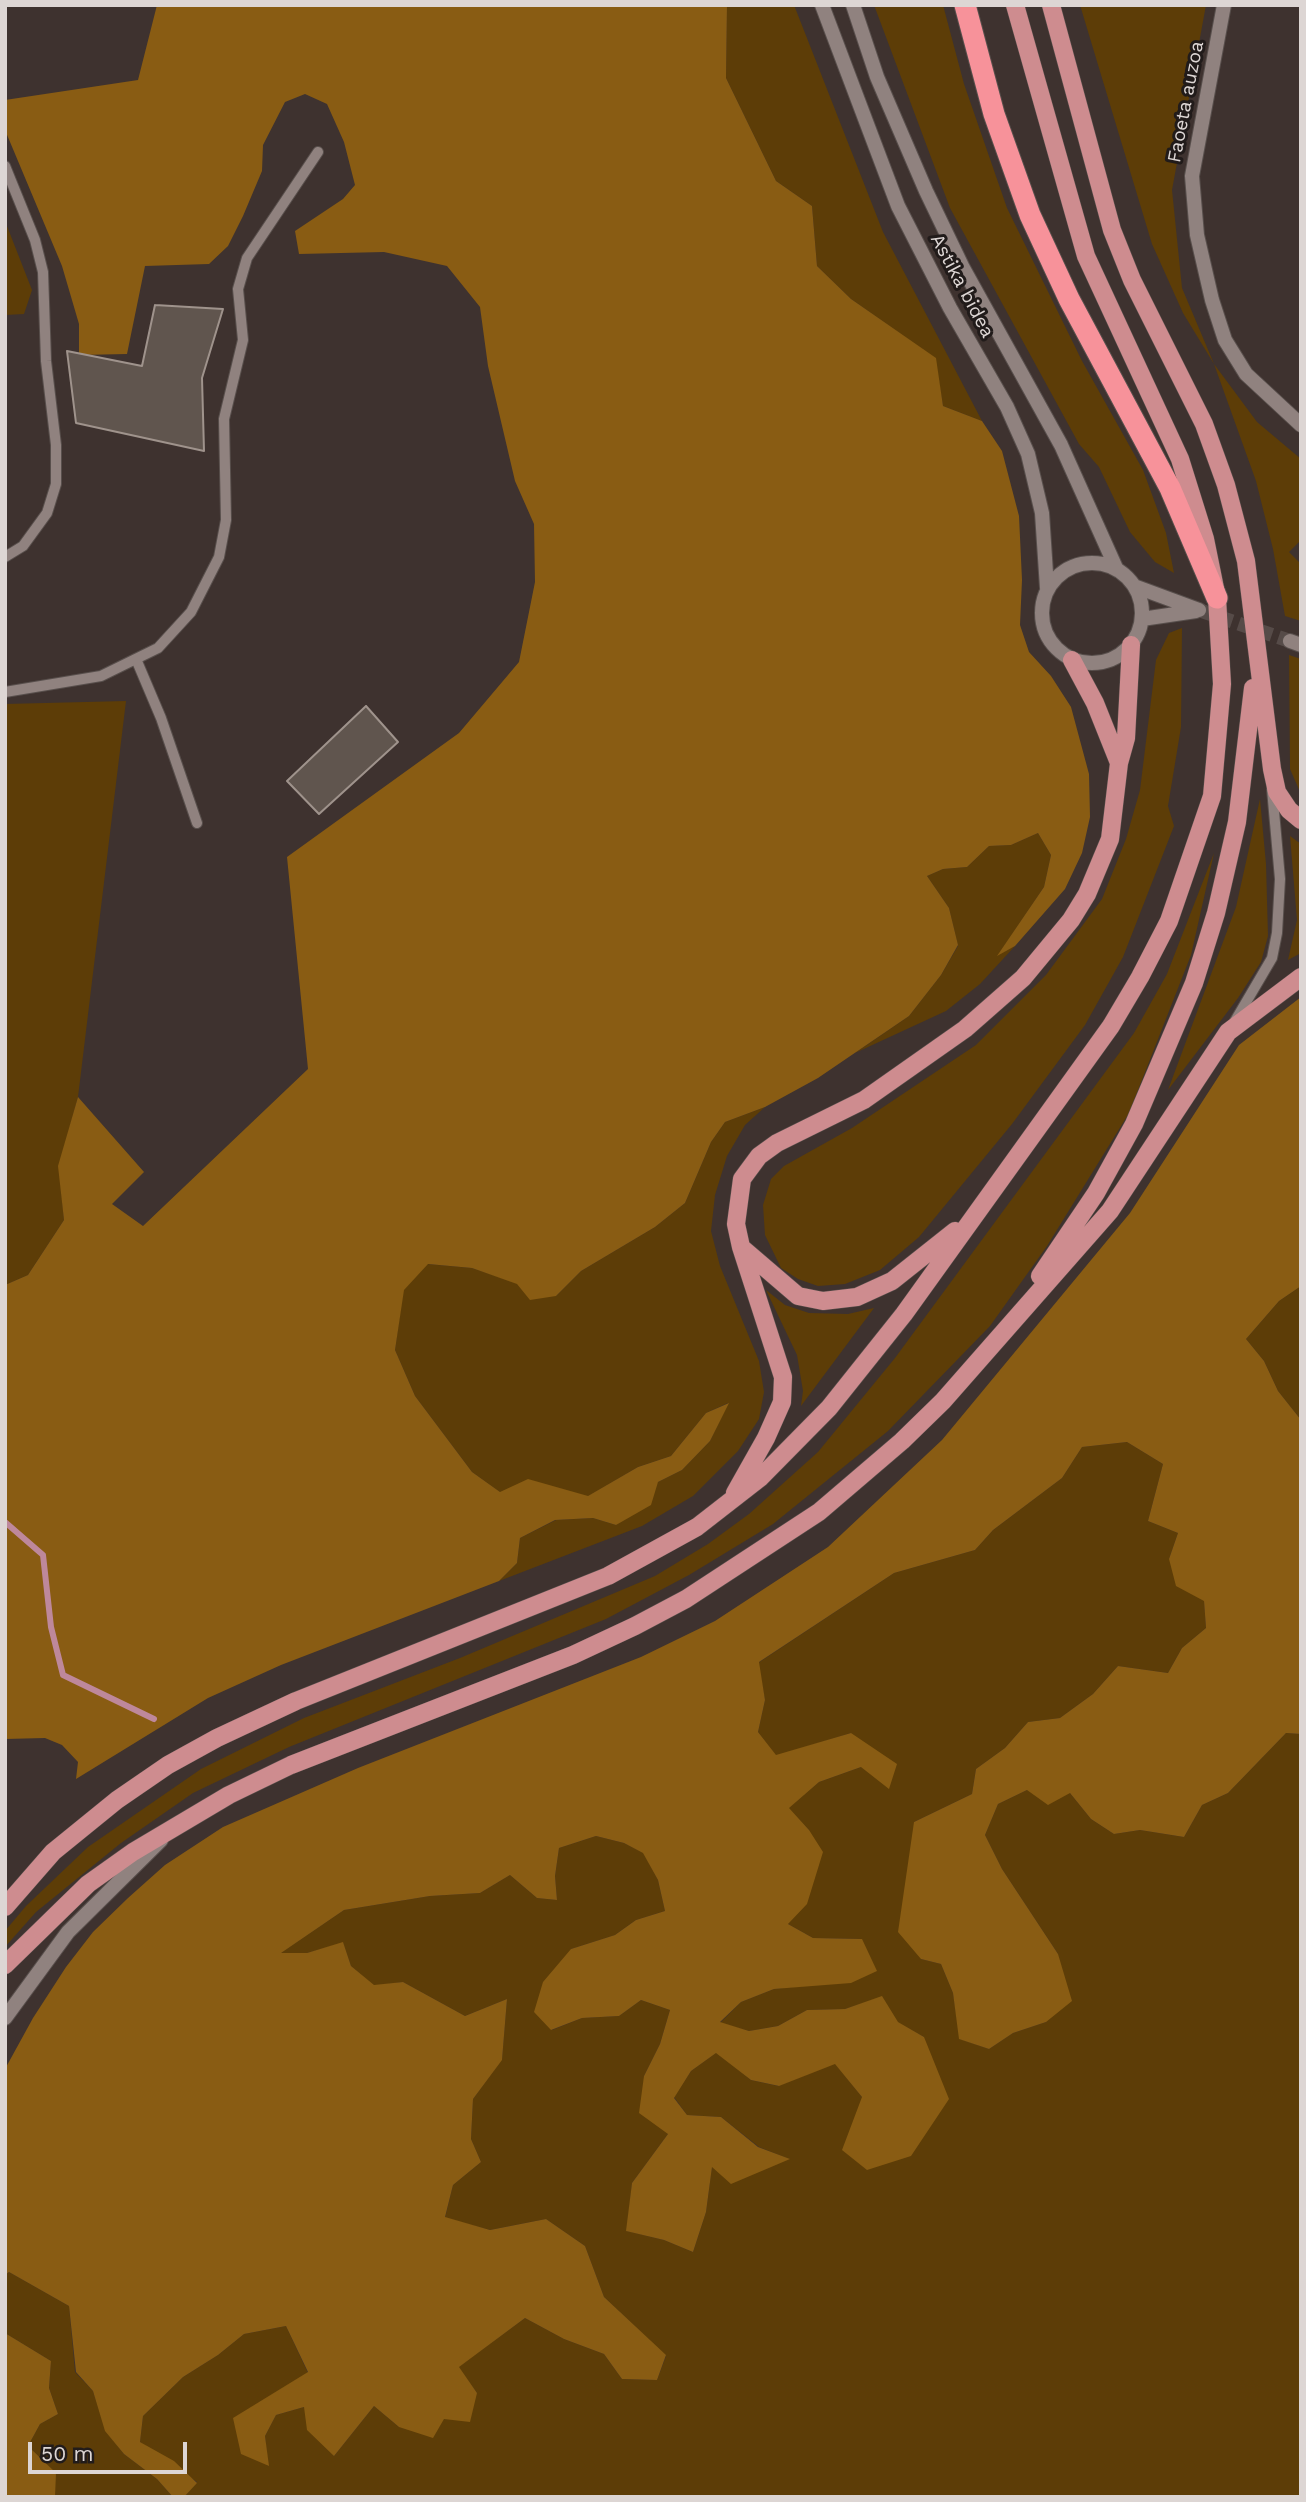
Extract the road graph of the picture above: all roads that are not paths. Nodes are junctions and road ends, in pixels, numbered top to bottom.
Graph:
1 (822, 5) edge
2 (853, 5) edge
3 (965, 5) edge
4 (1015, 5) edge
5 (1051, 5) edge
6 (1224, 5) edge
7 (318, 152) dead end
8 (5, 166) edge
9 (1301, 425) edge
10 (5, 557) edge
11 (1118, 570) junction
12 (1134, 586) junction
13 (1047, 588) junction
14 (1217, 598) junction
15 (1142, 618) junction
16 (1131, 645) junction
17 (1256, 656) junction
18 (136, 659) junction
19 (1072, 660) junction
20 (5, 692) edge
21 (1119, 763) junction
22 (1272, 769) junction
23 (1301, 820) edge
24 (197, 823) dead end
25 (1301, 977) edge
26 (1228, 1032) junction
27 (971, 1218) junction
28 (741, 1247) junction
29 (999, 1337) junction
30 (730, 1502) junction
31 (173, 1827) junction
32 (53, 1852) junction
33 (5, 1892) edge
34 (5, 1907) edge
35 (5, 1965) edge
36 (5, 2018) edge

1 - 13 street, Astika bidea
2 - 11 street, Astika bidea
3 - 14 highway
4 - 14 main road
5 - 17 main road
6 - 9 street, Faoeta auzoa
7 - 18 lane
8 - 10 lane
11 - 12 street
11 - 13 street
12 - 15 street
12 - 15 street
13 - 19 street
14 - 27 main road
15 - 16 street
16 - 19 street
16 - 21 main road
17 - 22 main road
17 - 29 main road
18 - 20 lane
18 - 24 lane
19 - 21 main road
21 - 28 main road
22 - 23 main road
22 - 26 lane
25 - 26 main road
26 - 29 main road
27 - 28 main road
27 - 30 main road
28 - 30 main road
29 - 31 main road
30 - 32 main road
31 - 35 main road
31 - 36 street
32 - 33 street
32 - 34 main road

